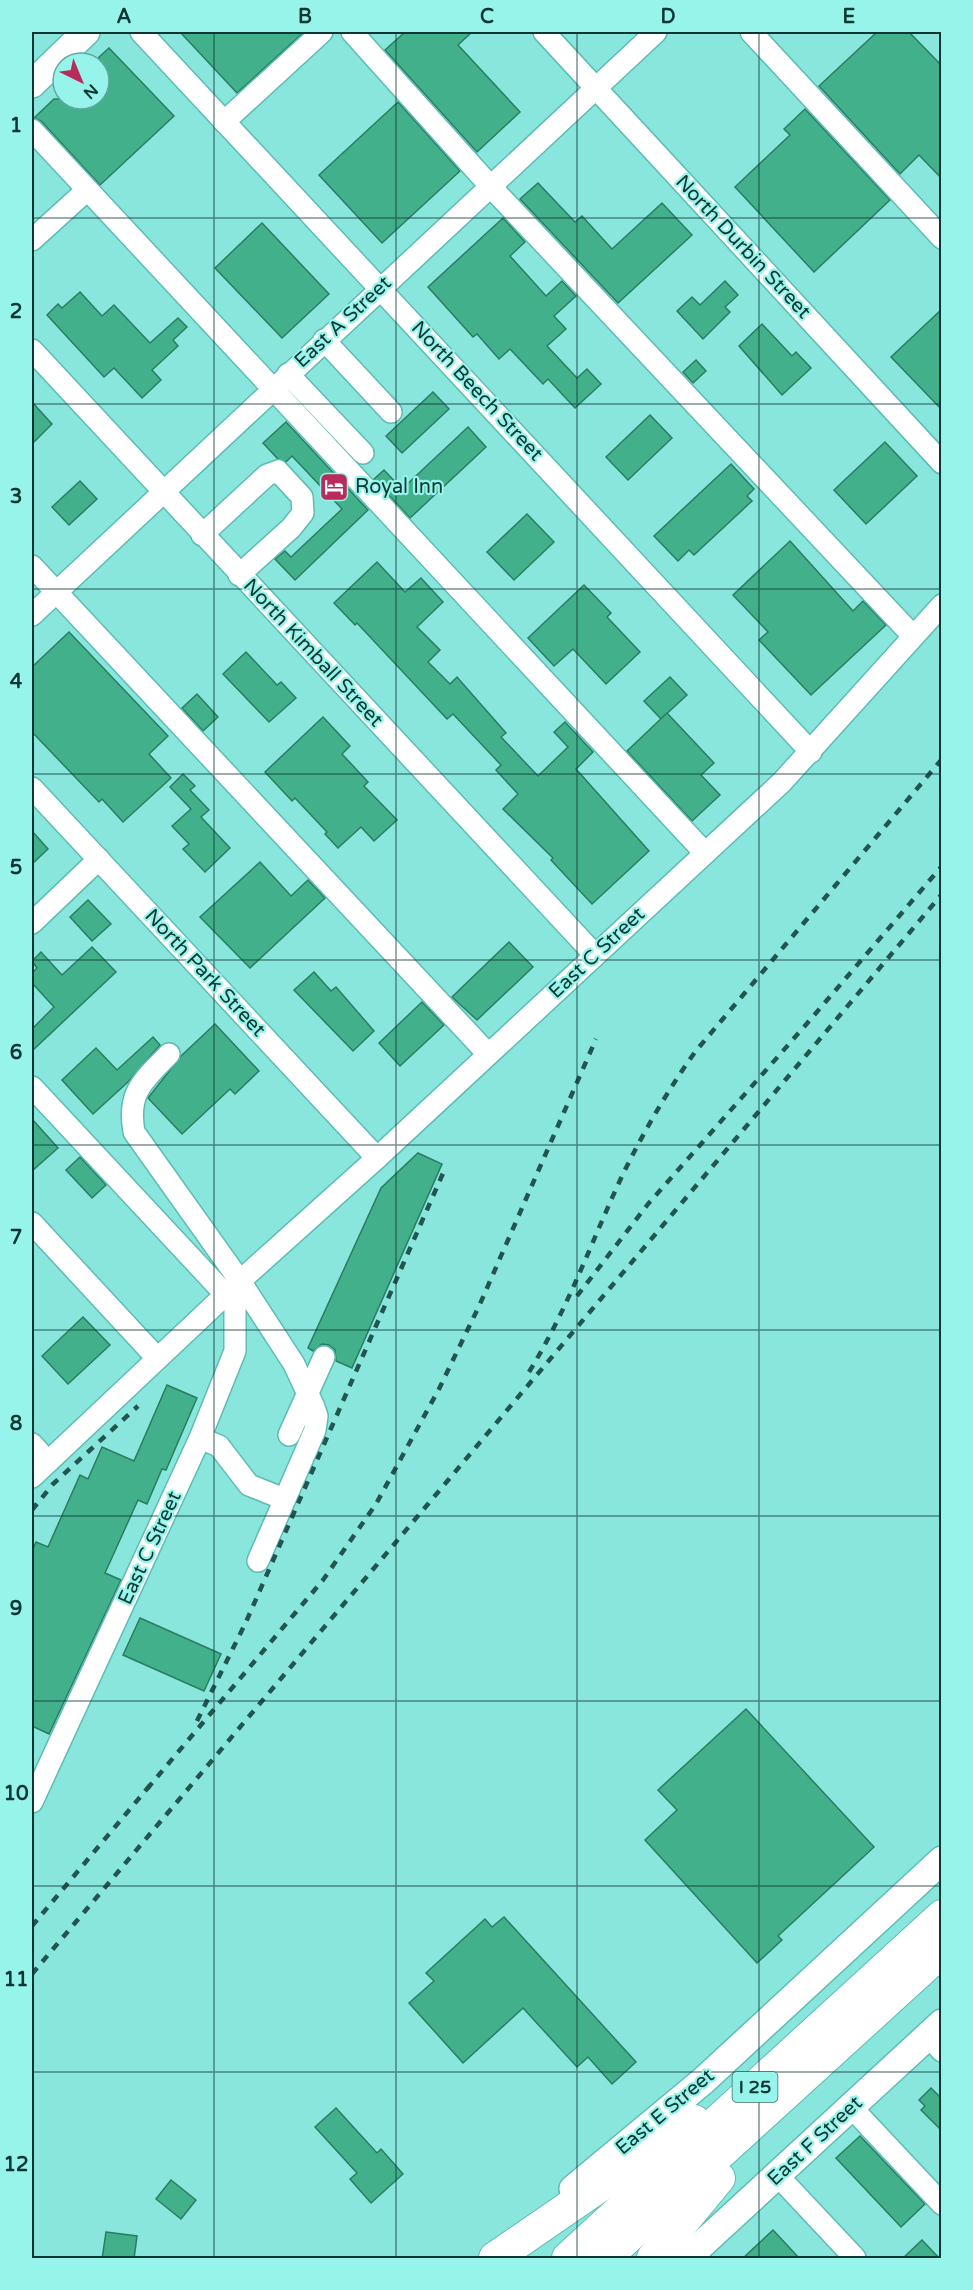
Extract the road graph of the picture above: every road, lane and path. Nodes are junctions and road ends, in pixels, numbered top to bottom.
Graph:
1 (86, 32) edge
2 (141, 32) edge
3 (321, 32) edge
4 (352, 32) edge
5 (544, 32) edge
6 (656, 32) edge
7 (751, 32) edge
8 (32, 84) edge
9 (596, 87) junction
10 (224, 122) junction
11 (32, 130) edge
12 (491, 186) junction
13 (87, 190) junction
14 (64, 211) junction
15 (114, 219) junction
16 (942, 237) edge
17 (32, 240) edge
18 (381, 287) junction
19 (324, 340) junction
20 (32, 350) edge
21 (288, 374) junction
22 (272, 388) junction
23 (391, 412) dead end
24 (363, 453) dead end
25 (942, 463) edge
26 (163, 494) junction
27 (202, 535) junction
28 (32, 566) edge
29 (239, 575) junction
30 (56, 592) junction
31 (942, 604) edge
32 (32, 615) edge
33 (914, 636) junction
34 (811, 752) junction
35 (32, 788) edge
36 (705, 853) junction
37 (99, 859) junction
38 (32, 923) edge
39 (595, 955) junction
40 (169, 1054) dead end
41 (488, 1054) junction
42 (32, 1087) edge
43 (377, 1158) junction
44 (32, 1223) edge
45 (233, 1287) junction
46 (157, 1358) junction
47 (324, 1358) dead end
48 (308, 1394) junction
49 (290, 1435) dead end
50 (200, 1438) junction
51 (32, 1444) edge
52 (48, 1462) junction
53 (32, 1477) edge
54 (284, 1499) junction
55 (258, 1561) dead end
56 (32, 1802) edge
57 (942, 1860) edge
58 (942, 1916) edge
59 (942, 1951) edge
60 (865, 2004) junction
61 (937, 2037) edge
62 (851, 2107) junction
63 (778, 2176) junction
64 (942, 2204) edge
65 (700, 2255) edge
66 (487, 2259) edge
67 (495, 2259) edge
68 (568, 2259) edge
69 (605, 2259) edge
70 (653, 2259) edge
71 (855, 2259) edge

1 - 8 main road
2 - 10 street, North Beech Street
3 - 10 street
4 - 12 street
5 - 9 street, North Durbin Street
6 - 9 street, East A Street
7 - 16 street
9 - 12 street, East A Street
9 - 25 street, North Durbin Street
10 - 18 street, North Beech Street
11 - 13 street
12 - 18 street, East A Street
12 - 33 street
13 - 14 street
13 - 15 street
14 - 15 street
14 - 17 street
15 - 22 street
18 - 19 street, East A Street
18 - 34 street, North Beech Street
19 - 21 street, East A Street
19 - 23 street
20 - 26 street, North Kimball Street
21 - 22 street, East A Street
21 - 24 street
22 - 26 street, East A Street
22 - 36 street
26 - 27 street, North Kimball Street
26 - 30 street, East A Street
27 - 29 street, North Kimball Street
27 - 29 street
28 - 30 street
29 - 39 street, North Kimball Street
30 - 32 street, East A Street
30 - 41 street
31 - 33 street, East C Street
33 - 34 street, East C Street
34 - 36 street, East C Street
35 - 37 street, North Park Street
36 - 39 street, East C Street
37 - 38 street
37 - 43 street, North Park Street
39 - 41 street, East C Street
40 - 45 street
41 - 43 street, East C Street
42 - 45 street
43 - 45 street, East C Street
44 - 46 street
45 - 46 street, East C Street
45 - 48 street
45 - 50 street, East C Street
46 - 52 street, East C Street
47 - 48 street
48 - 49 street
48 - 54 street
50 - 54 street
50 - 56 street, East C Street
51 - 52 street
52 - 53 street, East C Street
54 - 55 street
57 - 66 main road, East E Street
58 - 60 highway, I 25
59 - 60 highway, I 25
60 - 67 highway
60 - 68 highway, I 25
60 - 69 highway, I 25
60 - 70 highway
61 - 62 main road, East F Street
62 - 63 main road, East F Street
62 - 64 street
63 - 65 main road, East F Street
63 - 71 street

